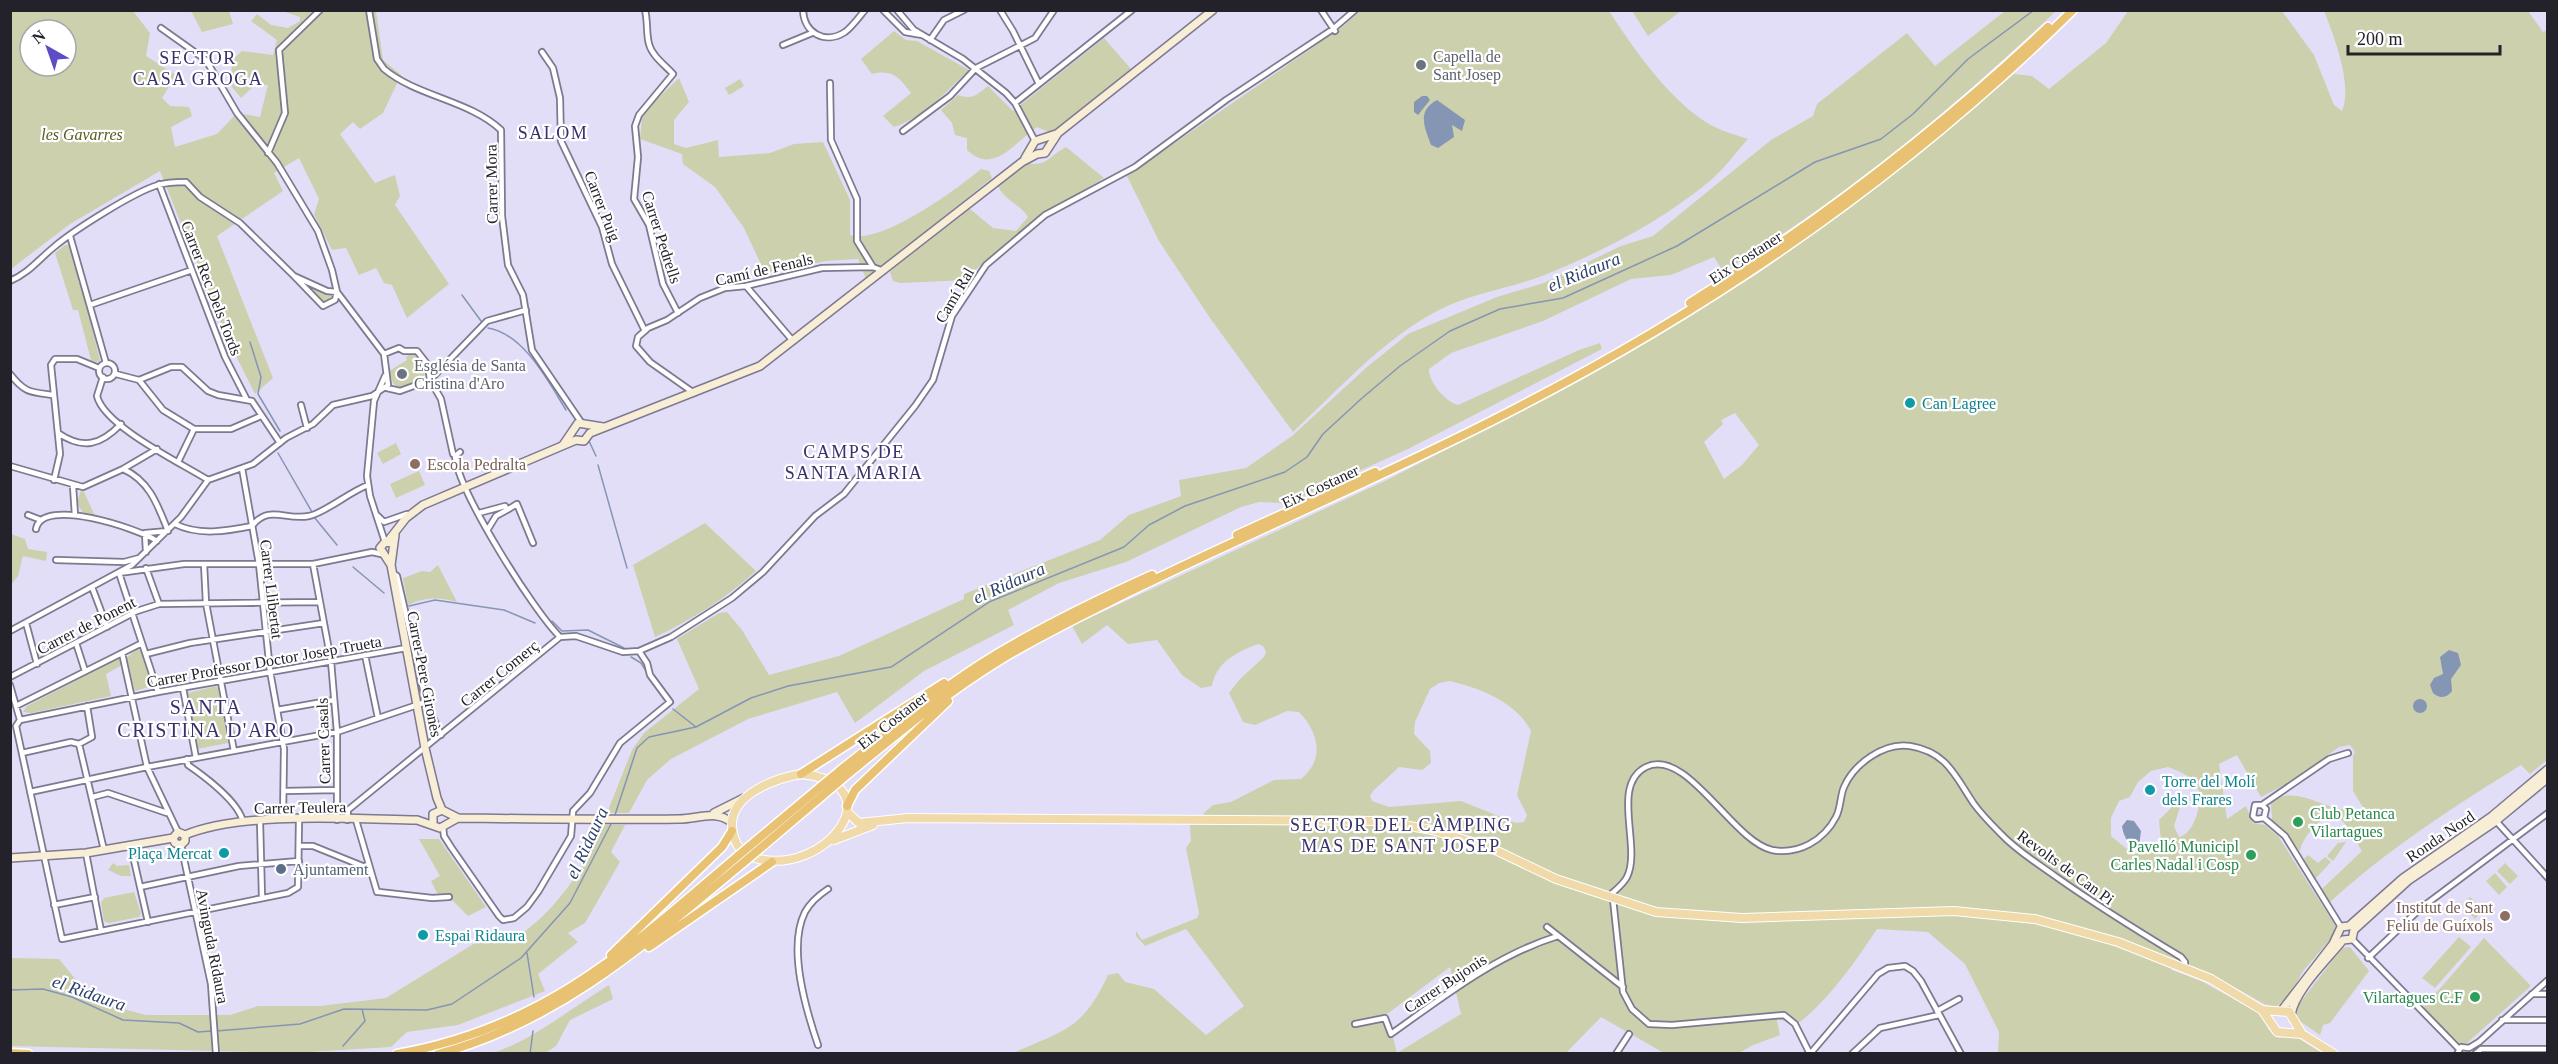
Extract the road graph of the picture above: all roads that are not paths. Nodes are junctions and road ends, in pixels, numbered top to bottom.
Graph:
1 (320, 10) edge
2 (369, 10) edge
3 (645, 10) edge
4 (803, 10) edge
5 (865, 10) edge
6 (883, 10) edge
7 (897, 10) edge
8 (964, 10) edge
9 (1000, 10) edge
10 (1054, 10) edge
11 (1132, 10) edge
12 (1321, 10) edge
13 (1354, 10) edge
14 (2066, 10) edge
15 (2073, 10) edge
16 (1212, 11) edge
17 (161, 28) dead end
18 (1334, 30) junction
19 (812, 33) junction
20 (922, 35) junction
21 (930, 40) junction
22 (783, 45) dead end
23 (1022, 47) junction
24 (542, 52) dead end
25 (976, 68) junction
26 (830, 83) dead end
27 (1039, 84) junction
28 (1015, 103) junction
29 (903, 131) dead end
30 (1046, 143) junction
31 (1035, 148) junction
32 (268, 153) junction
33 (159, 184) junction
34 (70, 236) junction
35 (873, 267) junction
36 (192, 270) junction
37 (883, 271) junction
38 (294, 276) junction
39 (10, 281) edge
40 (746, 286) junction
41 (337, 292) junction
42 (90, 305) junction
43 (526, 310) junction
44 (678, 312) junction
45 (645, 331) junction
46 (793, 342) junction
47 (384, 354) junction
48 (106, 363) junction
49 (99, 368) junction
50 (386, 372) junction
51 (10, 374) edge
52 (116, 375) junction
53 (104, 377) junction
54 (139, 380) junction
55 (430, 380) junction
56 (387, 388) junction
57 (694, 393) junction
58 (53, 394) junction
59 (376, 394) junction
60 (246, 398) junction
61 (301, 405) dead end
62 (261, 416) junction
63 (121, 424) junction
64 (577, 424) junction
65 (307, 428) junction
66 (194, 429) junction
67 (590, 430) junction
68 (58, 433) junction
69 (574, 438) junction
70 (280, 443) junction
71 (157, 449) junction
72 (460, 452) dead end
73 (453, 454) dead end
74 (178, 462) junction
75 (10, 465) edge
76 (242, 468) junction
77 (123, 469) junction
78 (54, 480) junction
79 (208, 480) junction
80 (368, 485) junction
81 (73, 486) junction
82 (465, 486) junction
83 (507, 510) junction
84 (412, 511) junction
85 (479, 513) junction
86 (376, 514) junction
87 (28, 515) dead end
88 (75, 515) junction
89 (41, 520) junction
90 (175, 524) junction
91 (252, 526) junction
92 (36, 529) dead end
93 (488, 529) junction
94 (168, 531) junction
95 (145, 533) junction
96 (158, 541) junction
97 (387, 543) junction
98 (533, 543) dead end
99 (146, 552) junction
100 (372, 552) junction
101 (393, 554) junction
102 (383, 555) junction
103 (140, 557) junction
104 (56, 560) dead end
105 (204, 564) junction
106 (259, 564) junction
107 (313, 564) junction
108 (146, 568) junction
109 (391, 569) junction
110 (119, 573) junction
111 (92, 587) junction
112 (320, 602) junction
113 (206, 603) junction
114 (263, 603) junction
115 (159, 604) junction
116 (132, 614) junction
117 (403, 616) junction
118 (26, 623) junction
119 (324, 623) junction
120 (107, 627) junction
121 (10, 631) edge
122 (266, 632) junction
123 (560, 637) junction
124 (212, 639) junction
125 (76, 643) junction
126 (142, 643) junction
127 (406, 648) junction
128 (639, 651) junction
129 (122, 653) junction
130 (146, 654) junction
131 (365, 655) junction
132 (331, 661) junction
133 (36, 664) junction
134 (984, 666) junction
135 (85, 671) junction
136 (270, 671) junction
137 (10, 677) edge
138 (220, 681) junction
139 (10, 685) edge
140 (183, 688) junction
141 (158, 692) junction
142 (132, 697) junction
143 (334, 700) junction
144 (426, 702) junction
145 (418, 704) junction
146 (16, 706) junction
147 (87, 706) junction
148 (276, 710) junction
149 (378, 718) junction
150 (20, 720) junction
151 (337, 732) junction
152 (441, 735) junction
153 (283, 742) junction
154 (81, 747) junction
155 (425, 748) junction
156 (234, 751) junction
157 (22, 753) junction
158 (2348, 753) dead end
159 (196, 758) junction
160 (187, 759) junction
161 (147, 766) junction
162 (2547, 769) edge
163 (801, 774) junction
164 (88, 778) junction
165 (2547, 778) edge
166 (337, 790) junction
167 (284, 791) junction
168 (30, 792) junction
169 (93, 797) junction
170 (746, 797) junction
171 (2262, 805) junction
172 (847, 809) junction
173 (167, 813) junction
174 (2547, 813) edge
175 (442, 816) junction
176 (704, 816) junction
177 (2264, 818) junction
178 (573, 819) junction
179 (299, 820) junction
180 (337, 820) junction
181 (347, 820) junction
182 (356, 820) junction
183 (417, 820) junction
184 (892, 820) junction
185 (260, 821) junction
186 (283, 821) junction
187 (2496, 821) junction
188 (243, 822) junction
189 (732, 827) junction
190 (178, 835) junction
191 (2511, 841) junction
192 (830, 842) junction
193 (181, 845) joint
194 (299, 846) junction
195 (131, 847) junction
196 (104, 851) junction
197 (86, 853) junction
198 (44, 857) junction
199 (10, 858) edge
200 (298, 861) junction
201 (772, 862) junction
202 (261, 863) junction
203 (370, 869) junction
204 (187, 876) junction
205 (2547, 878) edge
206 (140, 887) junction
207 (828, 889) dead end
208 (95, 897) junction
209 (449, 897) dead end
210 (262, 898) junction
211 (1610, 898) junction
212 (54, 905) junction
213 (195, 912) junction
214 (148, 922) junction
215 (1547, 927) dead end
216 (101, 931) junction
217 (2345, 932) junction
218 (1558, 936) junction
219 (2352, 939) joint
220 (2368, 958) junction
221 (2185, 969) junction
222 (2547, 980) edge
223 (1623, 987) junction
224 (576, 989) junction
225 (2532, 994) junction
226 (2547, 994) edge
227 (1959, 999) dead end
228 (2262, 1010) junction
229 (2279, 1011) junction
230 (1938, 1013) junction
231 (2292, 1019) junction
232 (2270, 1020) junction
233 (2502, 1020) junction
234 (2547, 1020) edge
235 (1355, 1024) dead end
236 (2288, 1031) junction
237 (1629, 1034) dead end
238 (2302, 1034) junction
239 (2479, 1042) junction
240 (818, 1045) dead end
241 (2469, 1048) junction
242 (2544, 1050) edge
243 (2458, 1051) edge
244 (216, 1052) edge
245 (10, 1053) edge
246 (28, 1053) edge
247 (397, 1053) edge
248 (438, 1053) edge
249 (1616, 1053) edge
250 (1810, 1053) edge
251 (1852, 1053) edge
252 (1961, 1053) edge
253 (2334, 1053) edge
254 (2474, 1053) edge

1 - 32 street
2 - 43 street, Carrer Mora
3 - 44 street, Carrer Pedrells
4 - 19 street
5 - 19 street
6 - 20 street
7 - 20 street
8 - 21 street
9 - 23 street
10 - 23 street
11 - 27 street
12 - 18 street
13 - 18 street, Camí Ral
14 - 134 highway, Eix Costaner
15 - 134 highway, Eix Costaner
16 - 30 street
17 - 32 street
18 - 128 street, Camí Ral
19 - 22 street
20 - 21 street
21 - 25 street
23 - 25 street
23 - 27 street
24 - 45 street, Carrer Puig
25 - 28 street
25 - 29 street
26 - 35 street
27 - 28 street
28 - 31 street
30 - 31 street
30 - 31 street
31 - 37 street
32 - 41 street
33 - 34 street
33 - 36 street, Carrer Rec Dels Tords
33 - 38 street
34 - 39 street
34 - 42 street
35 - 37 street, Camí de Fenals
35 - 40 street, Camí de Fenals
36 - 42 street
36 - 60 street, Carrer Rec Dels Tords
37 - 46 street
38 - 41 street
38 - 41 street
40 - 44 street, Camí de Fenals
40 - 46 street
41 - 47 street
42 - 48 street
43 - 55 street
43 - 64 street, Carrer Mora
44 - 45 street, Camí de Fenals
45 - 57 street
46 - 57 street
47 - 50 street
47 - 55 street
48 - 49 street
48 - 52 street
49 - 53 street
49 - 58 street
50 - 56 street
50 - 59 street
51 - 58 street
52 - 53 street
52 - 54 street
53 - 63 street
54 - 60 street
54 - 66 street
55 - 56 street
55 - 73 street
56 - 59 street
57 - 67 street
58 - 68 street
59 - 65 street
59 - 80 street
60 - 62 street, Carrer Rec Dels Tords
61 - 65 street
62 - 66 street
62 - 70 street, Carrer Rec Dels Tords
63 - 68 street
63 - 71 street
64 - 67 street
64 - 69 street
65 - 70 street
66 - 74 street
67 - 69 street
68 - 78 street
69 - 82 street
70 - 76 street
71 - 74 street
71 - 77 street
72 - 82 street
74 - 79 street
75 - 78 street
76 - 79 street
76 - 91 street, Carrer Llibertat
77 - 81 street
77 - 94 street
78 - 81 street
79 - 90 street
80 - 86 street
80 - 91 street
81 - 88 street
82 - 84 street
82 - 85 street
83 - 85 street
83 - 93 street
83 - 98 street
84 - 86 street
84 - 97 street
85 - 93 street
86 - 97 street
87 - 89 street
88 - 89 street
88 - 95 street
89 - 92 street
90 - 91 street
90 - 94 street
91 - 106 street, Carrer Llibertat
93 - 123 street
94 - 95 street
94 - 96 street
95 - 96 street
95 - 99 street
96 - 99 street
97 - 100 street
97 - 101 street, Carrer Pere Gironès
97 - 102 street
99 - 103 street
100 - 102 street
100 - 107 street
101 - 102 street
101 - 109 street, Carrer Pere Gironès
102 - 109 street
103 - 104 street
103 - 110 street
105 - 106 street
105 - 108 street
105 - 113 street
106 - 107 street
106 - 114 street, Carrer Llibertat
107 - 112 street, Carrer Casals
108 - 110 street
108 - 115 street
109 - 117 street, Carrer Pere Gironès
110 - 111 street
110 - 116 street
111 - 118 street
111 - 120 street
112 - 114 street, Carrer de Ponent
112 - 119 street, Carrer Casals
113 - 114 street, Carrer de Ponent
113 - 115 street, Carrer de Ponent
113 - 124 street
114 - 122 street, Carrer Llibertat
115 - 116 street, Carrer de Ponent
116 - 120 street, Carrer de Ponent
116 - 126 street
117 - 127 street, Carrer Pere Gironès
117 - 144 street
118 - 121 street
118 - 133 street
119 - 122 street
119 - 132 street, Carrer Casals
120 - 125 street, Carrer de Ponent
122 - 124 street
122 - 136 street, Carrer Llibertat
123 - 128 street
123 - 152 street, Carrer Comerç
124 - 130 street
124 - 138 street
125 - 133 street, Carrer de Ponent
125 - 135 street
126 - 129 street
126 - 130 street
127 - 131 street, Carrer Professor Doctor Josep Trueta
127 - 145 street, Carrer Pere Gironès
128 - 178 street
129 - 135 street
129 - 142 street
130 - 141 street
131 - 132 street, Carrer Professor Doctor Josep Trueta
131 - 149 street
132 - 136 street, Carrer Professor Doctor Josep Trueta
132 - 143 street, Carrer Casals
133 - 137 street, Carrer de Ponent
134 - 163 highway
134 - 172 highway
134 - 224 highway, Eix Costaner, bridge
135 - 146 street
136 - 138 street, Carrer Professor Doctor Josep Trueta
136 - 148 street, Carrer Llibertat
138 - 140 street, Carrer Professor Doctor Josep Trueta
138 - 156 street
139 - 146 street
140 - 141 street, Carrer Professor Doctor Josep Trueta
140 - 159 street
141 - 142 street, Carrer Professor Doctor Josep Trueta
142 - 147 street, Carrer Professor Doctor Josep Trueta
142 - 161 street
143 - 148 street
143 - 151 street, Carrer Casals
144 - 145 street
144 - 152 street
145 - 149 street
145 - 155 street, Carrer Pere Gironès
146 - 150 street
147 - 150 street, Carrer Professor Doctor Josep Trueta
147 - 154 street
148 - 153 street, Carrer Llibertat
149 - 151 street
150 - 157 street
151 - 153 street
151 - 166 street, Carrer Casals
152 - 155 street, Carrer Comerç
153 - 156 street
153 - 167 street, Carrer Llibertat
154 - 157 street
154 - 164 street
155 - 175 street, Carrer Pere Gironès
155 - 181 street, Carrer Comerç
156 - 159 street
157 - 168 street
158 - 171 street
159 - 160 street
160 - 161 street
160 - 188 street
161 - 164 street
161 - 173 street
162 - 217 street, Ronda Nord
163 - 170 main road
163 - 172 main road
164 - 168 street
164 - 169 street
165 - 187 street, Ronda Nord
166 - 167 street
166 - 180 street, Carrer Casals
167 - 186 street, Carrer Llibertat
168 - 198 street
169 - 173 street
169 - 196 street
170 - 176 street
170 - 189 main road
171 - 177 street
171 - 177 street
172 - 184 main road
172 - 192 main road
173 - 190 street
174 - 191 street
175 - 178 street, Carrer Teulera
175 - 178 street
175 - 183 street, Carrer Teulera
175 - 183 street, Carrer Teulera
176 - 178 street
176 - 189 street
177 - 217 street
179 - 180 street, Carrer Teulera
179 - 186 street, Carrer Teulera
179 - 194 street
180 - 181 street, Carrer Teulera
181 - 182 street, Carrer Teulera
182 - 183 street, Carrer Teulera
182 - 203 street
184 - 192 main road
184 - 211 main road
185 - 186 street, Carrer Teulera
185 - 188 street, Carrer Teulera
185 - 202 street
187 - 191 street
187 - 217 street, Ronda Nord
188 - 190 street, Carrer Teulera
189 - 201 main road
189 - 224 highway
190 - 193 street
190 - 195 street, Carrer Teulera
191 - 205 street
191 - 220 street
192 - 201 main road
193 - 204 street, Avinguda Ridaura
194 - 200 street
194 - 203 street
195 - 196 street, Carrer Teulera
195 - 206 street
196 - 197 street, Carrer Teulera
197 - 198 street, Carrer Teulera
197 - 208 street
198 - 199 street, Carrer Teulera
198 - 212 street
200 - 202 street
200 - 210 street
201 - 224 highway
202 - 204 street
202 - 210 street
203 - 209 street
204 - 206 street
204 - 213 street, Avinguda Ridaura
206 - 214 street
207 - 240 street
208 - 212 street
208 - 216 street
210 - 213 street
211 - 221 main road
211 - 221 street, Revolts de Can Pi
211 - 223 street
212 - 216 street
213 - 214 street
213 - 244 street, Avinguda Ridaura
214 - 216 street
215 - 218 street
217 - 219 street
217 - 229 street, Ronda Nord
217 - 231 street, Ronda Nord
218 - 223 street
218 - 235 street, Carrer Bujonis
219 - 220 street
220 - 243 street
221 - 228 main road
222 - 225 street
223 - 250 street
224 - 247 highway
224 - 248 highway
225 - 226 street
225 - 233 street
227 - 230 street
228 - 229 main road
228 - 232 main road
229 - 231 main road
229 - 232 main road
230 - 250 street
230 - 251 street
230 - 252 street
231 - 236 main road
231 - 238 main road
232 - 236 main road
233 - 234 street
233 - 239 street
236 - 238 main road
237 - 249 street
238 - 253 main road
239 - 241 street
239 - 254 street
241 - 243 street
241 - 254 street
242 - 254 street
245 - 246 highway

